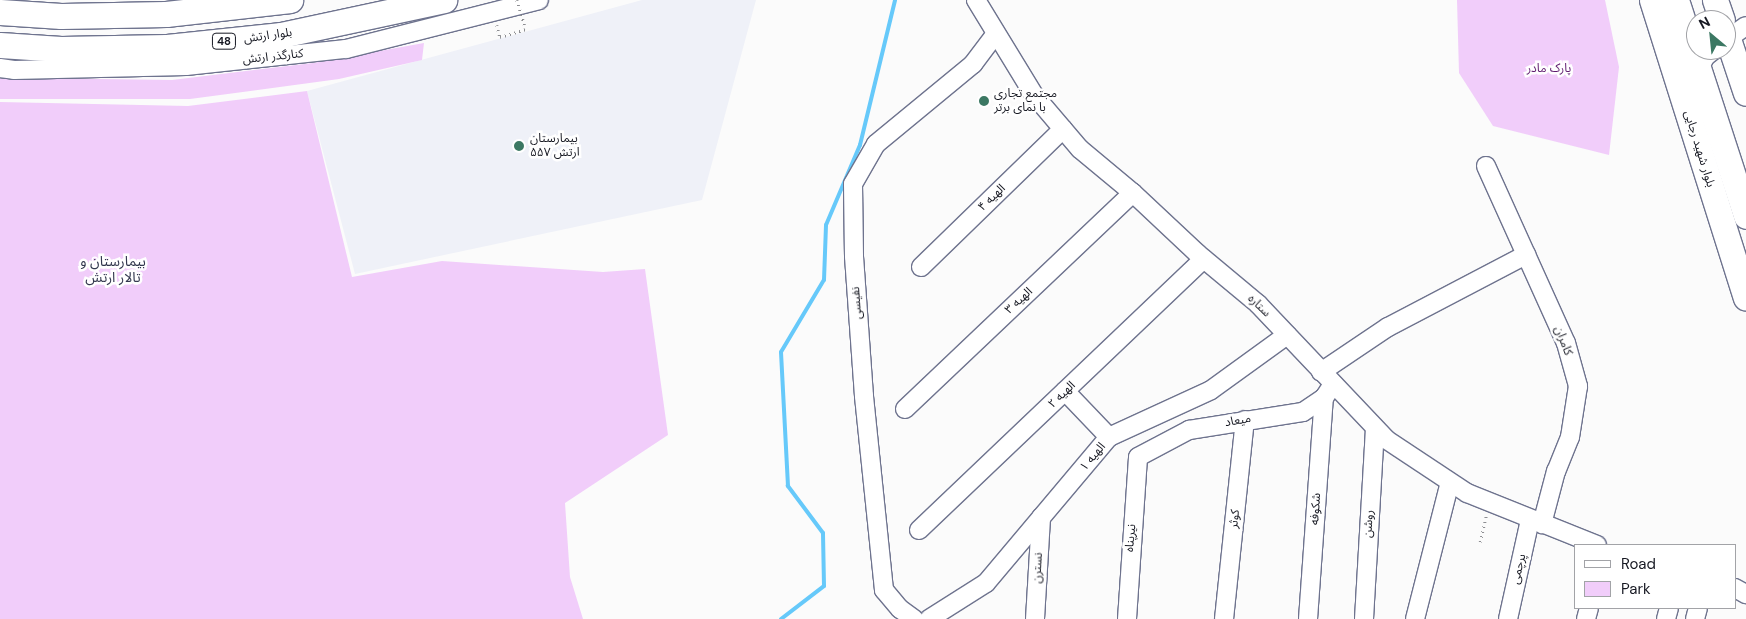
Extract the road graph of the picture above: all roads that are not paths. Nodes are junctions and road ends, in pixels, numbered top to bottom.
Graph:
1 (290, 0) edge
2 (444, 0) edge
3 (539, 0) edge
4 (976, 0) edge
5 (1638, 0) edge
6 (1652, 0) edge
7 (1676, 0) edge
8 (1681, 0) edge
9 (257, 3) edge
10 (212, 4) edge
11 (92, 8) edge
12 (0, 12) edge
13 (1686, 28) joint
14 (996, 34) junction
15 (270, 36) junction
16 (0, 45) edge
17 (339, 50) junction
18 (1672, 60) junction
19 (1695, 60) edge
20 (1704, 60) edge
21 (1735, 60) edge
22 (0, 68) edge
23 (1698, 71) junction
24 (1746, 94) edge
25 (1062, 129) junction
26 (1486, 166) dead end
27 (1133, 193) junction
28 (1746, 216) edge
29 (1526, 255) junction
30 (1204, 259) junction
31 (921, 268) dead end
32 (1746, 298) edge
33 (1287, 335) junction
34 (1321, 372) junction
35 (1065, 391) junction
36 (1329, 391) junction
37 (904, 409) dead end
38 (1245, 420) junction
39 (1375, 428) junction
40 (1109, 437) junction
41 (1138, 457) joint
42 (1450, 482) junction
43 (1041, 517) junction
44 (1536, 522) junction
45 (919, 530) dead end
46 (1594, 544) edge
47 (955, 610) edge
48 (914, 619) edge
49 (929, 619) edge
50 (1036, 619) edge
51 (1127, 619) edge
52 (1224, 619) edge
53 (1308, 619) edge
54 (1364, 619) edge
55 (1415, 619) edge
56 (1508, 619) edge

1 - 9 highway
2 - 15 highway, بلوار ارتش / 48
3 - 17 street, کنارگذر ارتش
4 - 14 street, ستاره
5 - 18 highway
6 - 18 highway, بلوار شهید رجایی
7 - 13 highway, بلوار شهید رجایی
8 - 13 highway
9 - 10 highway
10 - 11 highway
11 - 12 highway
14 - 25 street, ستاره
14 - 48 street, نفیسی
15 - 16 highway, بلوار ارتش / 48
15 - 17 street
17 - 22 street, کنارگذر ارتش
18 - 32 highway, بلوار شهید رجایی
19 - 23 highway, بلوار شهید رجایی
20 - 23 street
21 - 24 highway
23 - 28 highway, بلوار شهید رجایی
25 - 27 street, ستاره
25 - 31 street, الهیه ۴
26 - 29 street, کامران
27 - 30 street, ستاره
27 - 37 street, الهیه ۳
29 - 34 street
29 - 44 street, کامران
30 - 33 street, ستاره
30 - 35 street, الهیه ۲
33 - 34 street, ستاره
33 - 40 street, الهیه ۱
34 - 36 street, ستاره
35 - 40 street
35 - 45 street, الهیه ۲
36 - 38 street, میعاد
36 - 39 street, ستاره
36 - 53 street, شکوفه
38 - 41 street, میعاد
38 - 52 street, کوثر
39 - 42 street, ستاره
39 - 54 street, روشن
40 - 43 street, الهیه ۱
41 - 51 street, نیرپناه
42 - 44 street, ستاره
42 - 55 street
43 - 47 street, الهیه ۱
43 - 50 street, نسترن
44 - 46 street, ستاره
44 - 56 street, پرچمی
47 - 49 street, الهیه ۱

